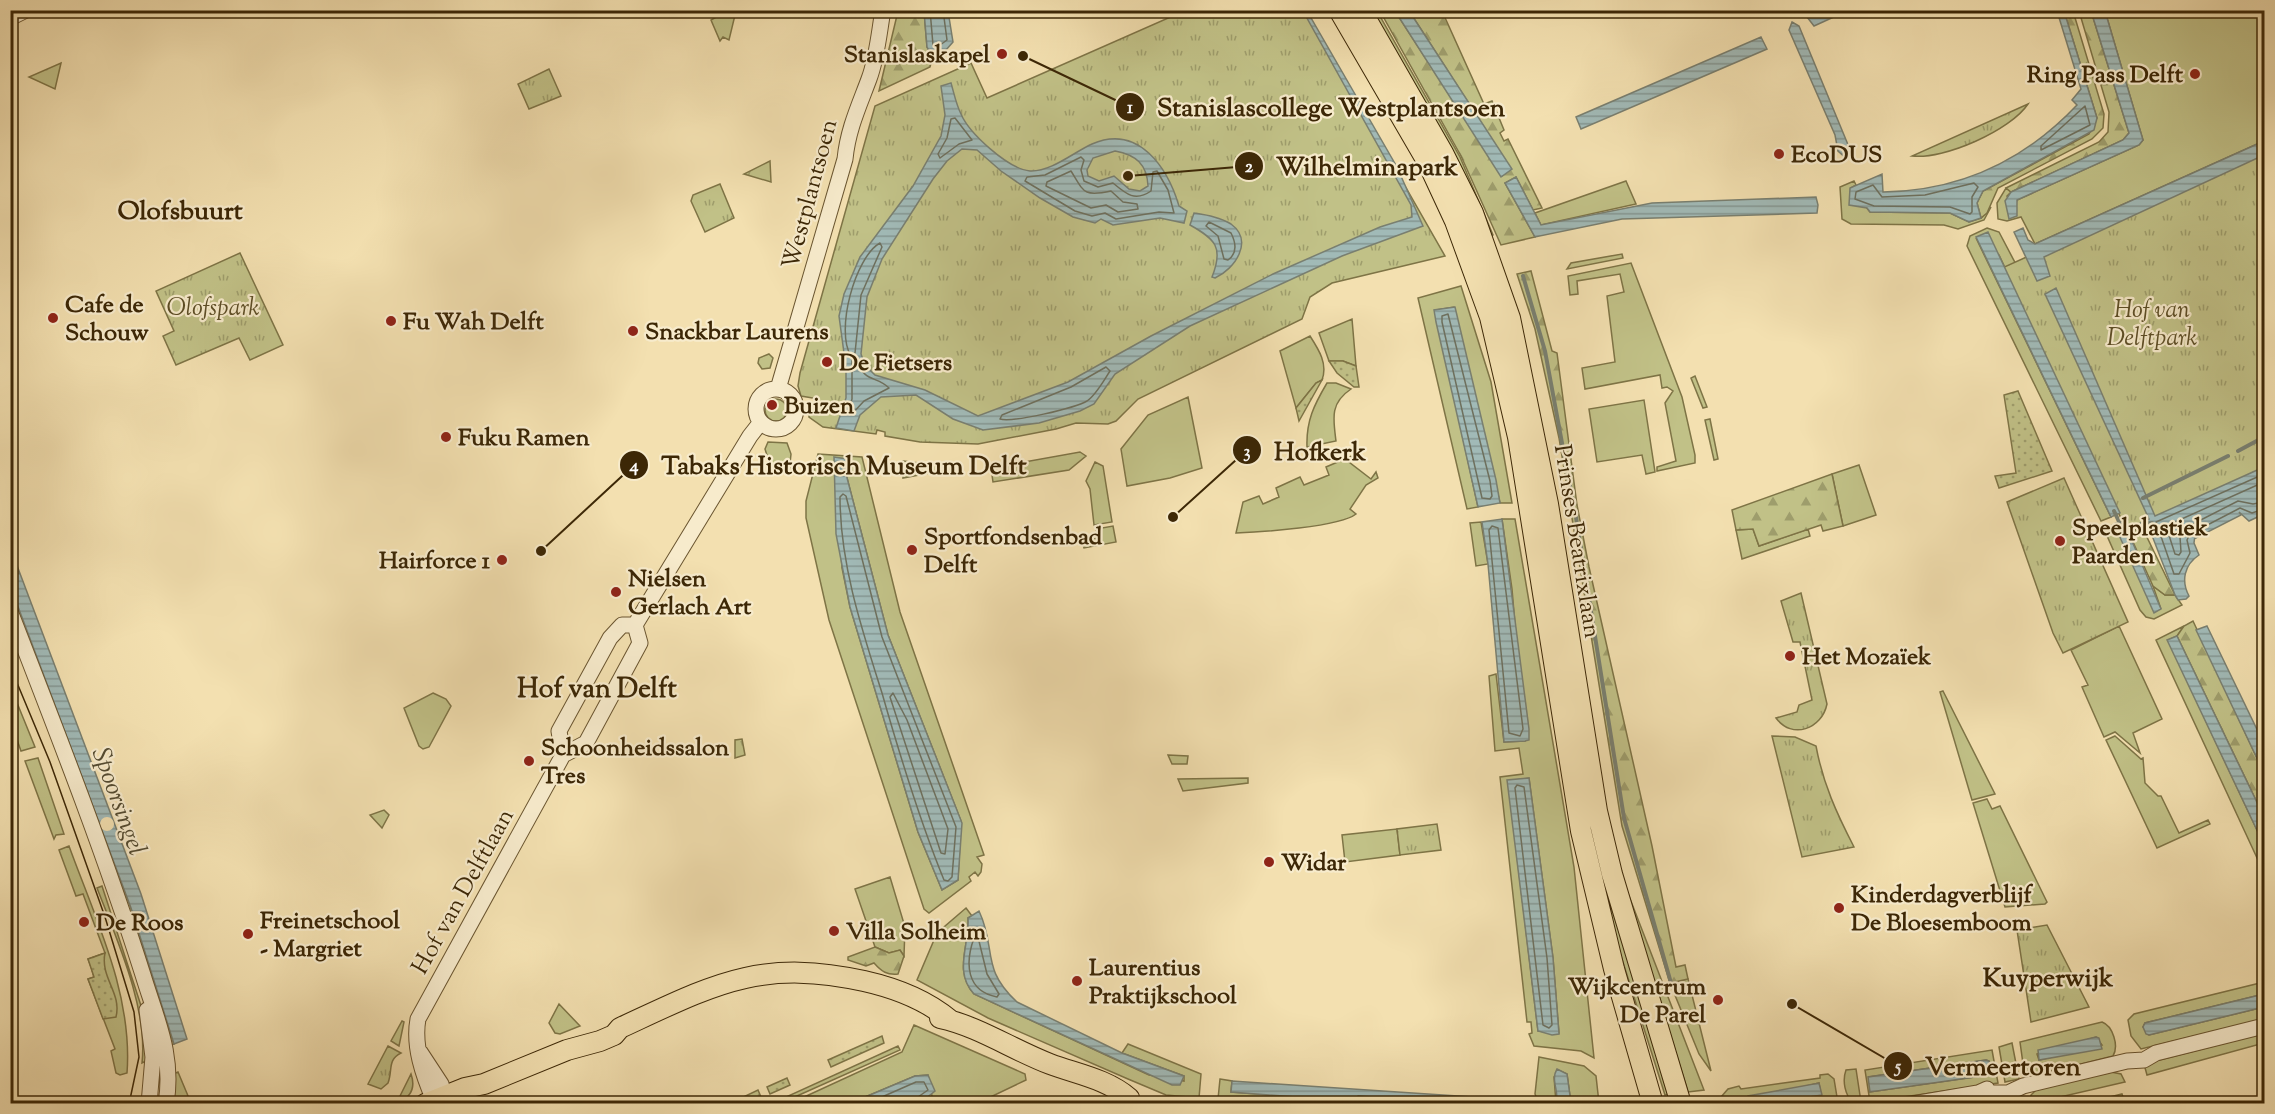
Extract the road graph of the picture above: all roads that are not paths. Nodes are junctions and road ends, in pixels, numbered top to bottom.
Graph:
1 (26, 10) edge
2 (883, 10) edge
3 (1339, 10) edge
4 (1361, 10) edge
5 (10, 18) edge
6 (778, 389) junction
7 (761, 422) junction
8 (10, 611) edge
9 (628, 625) junction
10 (10, 635) edge
11 (561, 748) junction
12 (140, 977) junction
13 (2265, 1026) edge
14 (1136, 1101) edge
15 (441, 1102) edge
16 (148, 1104) edge
17 (166, 1104) edge
18 (1653, 1104) edge
19 (1681, 1104) edge
20 (1913, 1104) edge

1 - 5 street
2 - 6 street, Westplantsoen
3 - 18 main road, Prinses Beatrixlaan
4 - 19 main road, Prinses Beatrixlaan
6 - 7 street
6 - 7 street
7 - 9 street, Hof van Delftlaan
8 - 12 street
9 - 11 street, Hof van Delftlaan
9 - 11 street
10 - 12 street
11 - 15 street, Hof van Delftlaan
12 - 16 street
12 - 17 street
13 - 20 street
14 - 15 main road

